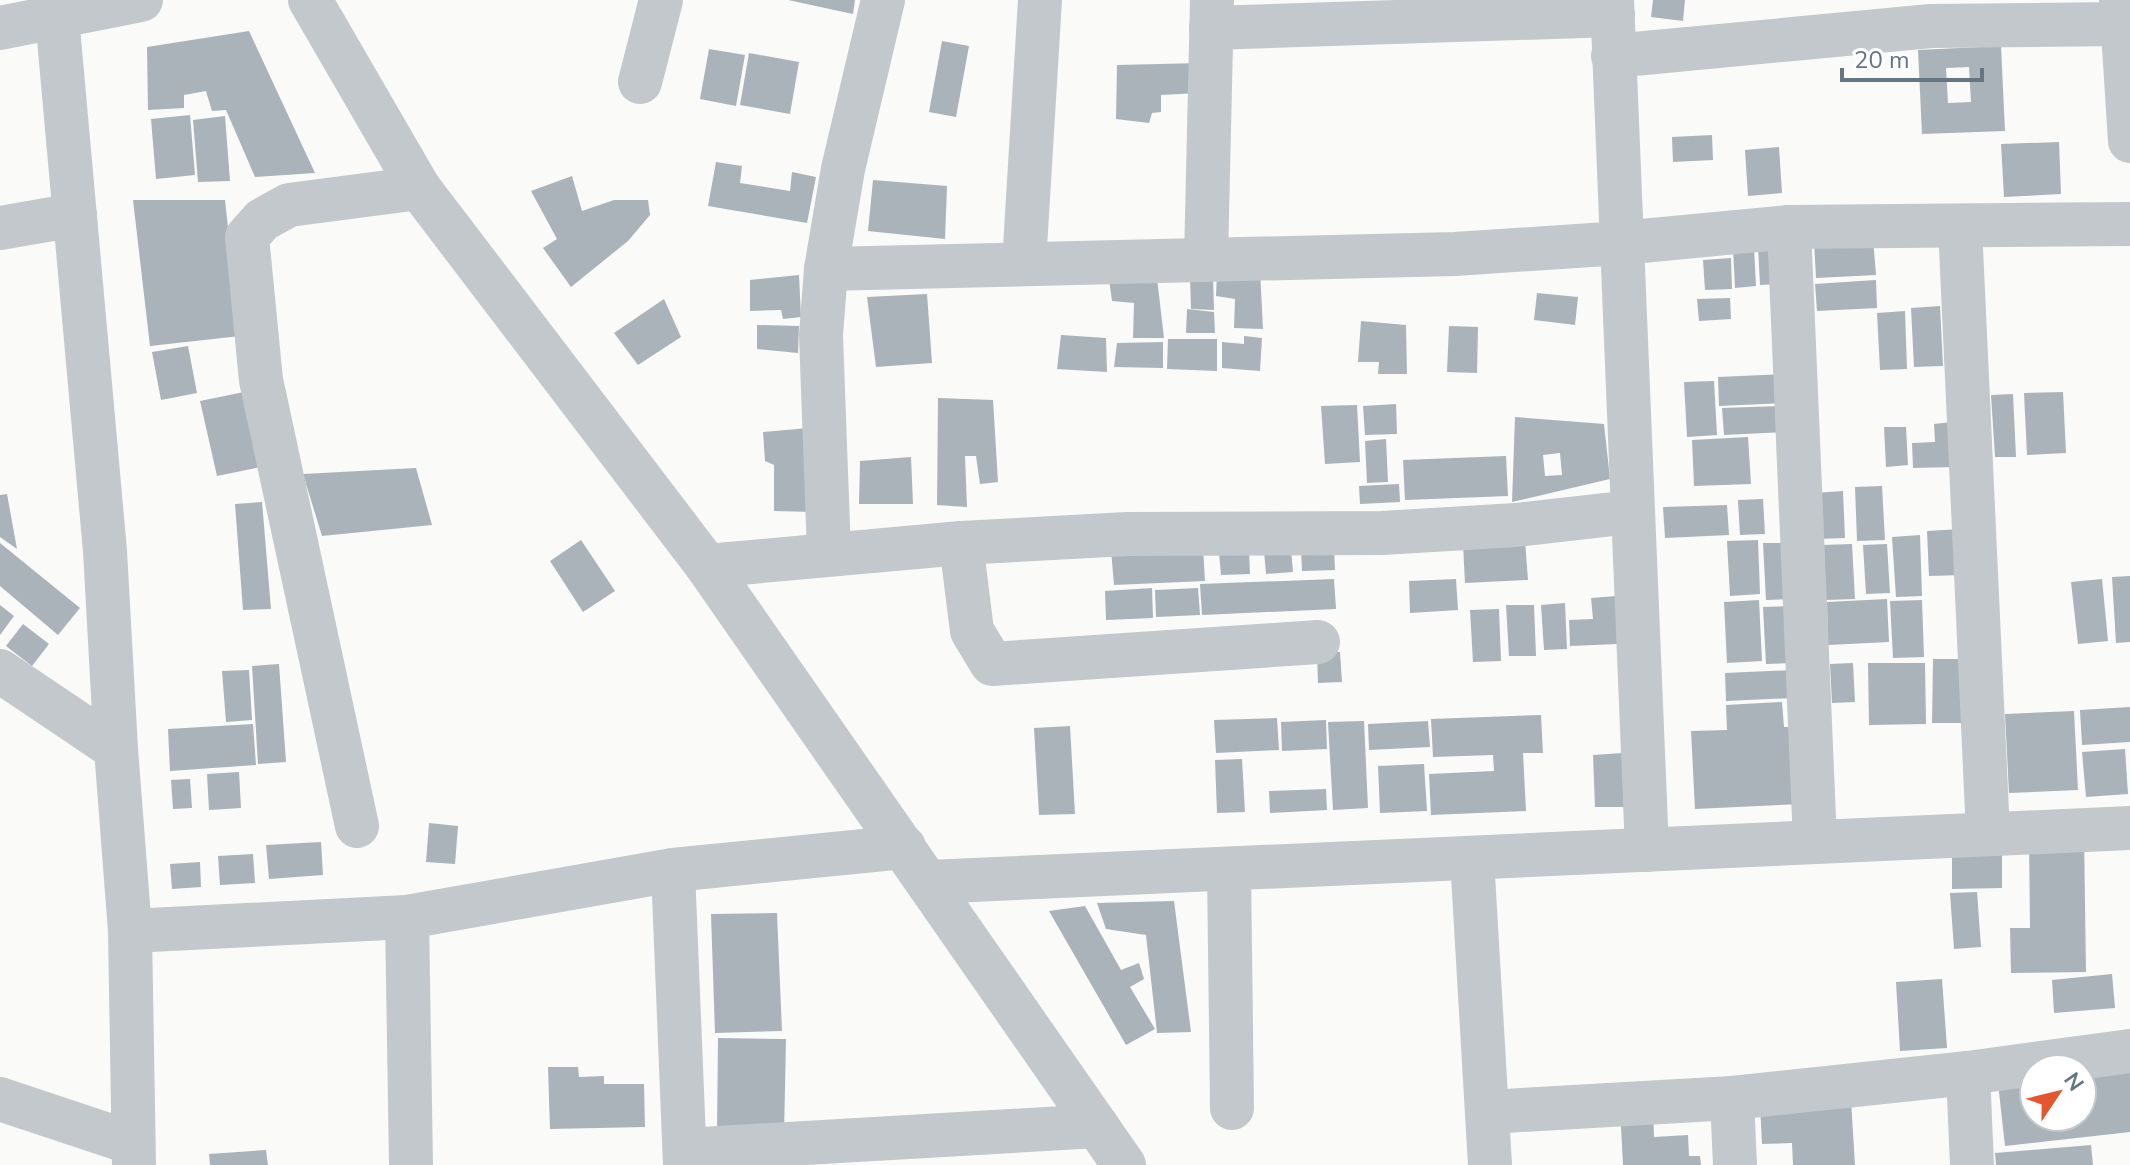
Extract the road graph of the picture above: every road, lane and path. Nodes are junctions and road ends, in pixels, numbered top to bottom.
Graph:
1 (141, 0) edge
2 (310, 0) edge
3 (661, 0) edge
4 (883, 0) edge
5 (1040, 0) edge
6 (2121, 12) edge
7 (1212, 14) edge
8 (57, 17) junction
9 (1613, 24) edge
10 (0, 28) edge
11 (640, 82) dead end
12 (2130, 141) edge
13 (419, 188) junction
14 (75, 215) junction
15 (2130, 224) edge
16 (1960, 226) junction
17 (1789, 227) junction
18 (0, 228) edge
19 (1621, 243) junction
20 (1206, 260) junction
21 (1024, 264) junction
22 (826, 269) junction
23 (1631, 512) junction
24 (961, 543) junction
25 (829, 553) junction
26 (707, 566) junction
27 (1318, 642) dead end
28 (0, 671) edge
29 (116, 749) junction
30 (357, 826) dead end
31 (2130, 828) edge
32 (1988, 834) junction
33 (1815, 842) junction
34 (904, 847) junction
35 (1647, 850) junction
36 (1472, 858) junction
37 (1229, 869) junction
38 (673, 870) junction
39 (929, 882) junction
40 (407, 917) junction
41 (130, 931) junction
42 (2130, 1051) edge
43 (1968, 1073) junction
44 (1732, 1098) junction
45 (2, 1104) edge
46 (1232, 1108) dead end
47 (1487, 1112) junction
48 (1097, 1126) junction
49 (952, 1150) edge
50 (133, 1154) edge
51 (685, 1157) edge
52 (411, 1165) edge
53 (1124, 1165) edge
54 (1490, 1165) edge
55 (1735, 1165) edge
56 (1972, 1165) edge

1 - 8 street
2 - 13 street
3 - 11 street
4 - 22 street
5 - 21 street
6 - 9 street
6 - 12 street
7 - 9 street
7 - 20 street
8 - 10 street
8 - 14 street
9 - 19 street
13 - 26 street
13 - 30 street
14 - 18 street
14 - 29 street
15 - 16 street
16 - 17 street
16 - 32 street
17 - 19 street
17 - 33 street
19 - 20 street
19 - 23 street
20 - 21 street
21 - 22 street
22 - 25 street
23 - 24 street
23 - 35 street
24 - 25 street
24 - 27 street
25 - 26 street
26 - 34 street
28 - 29 street
29 - 41 street
31 - 32 street
32 - 33 street
33 - 35 street
34 - 38 street
34 - 39 street
35 - 36 street
36 - 37 street
36 - 47 street
37 - 39 street
37 - 46 street
38 - 40 street
38 - 51 street
39 - 48 street
40 - 41 street
40 - 52 street
41 - 50 street
42 - 43 street
43 - 44 street
43 - 56 street
44 - 47 street
44 - 55 street
45 - 50 street
47 - 54 street
48 - 49 street
48 - 53 street
49 - 51 street

